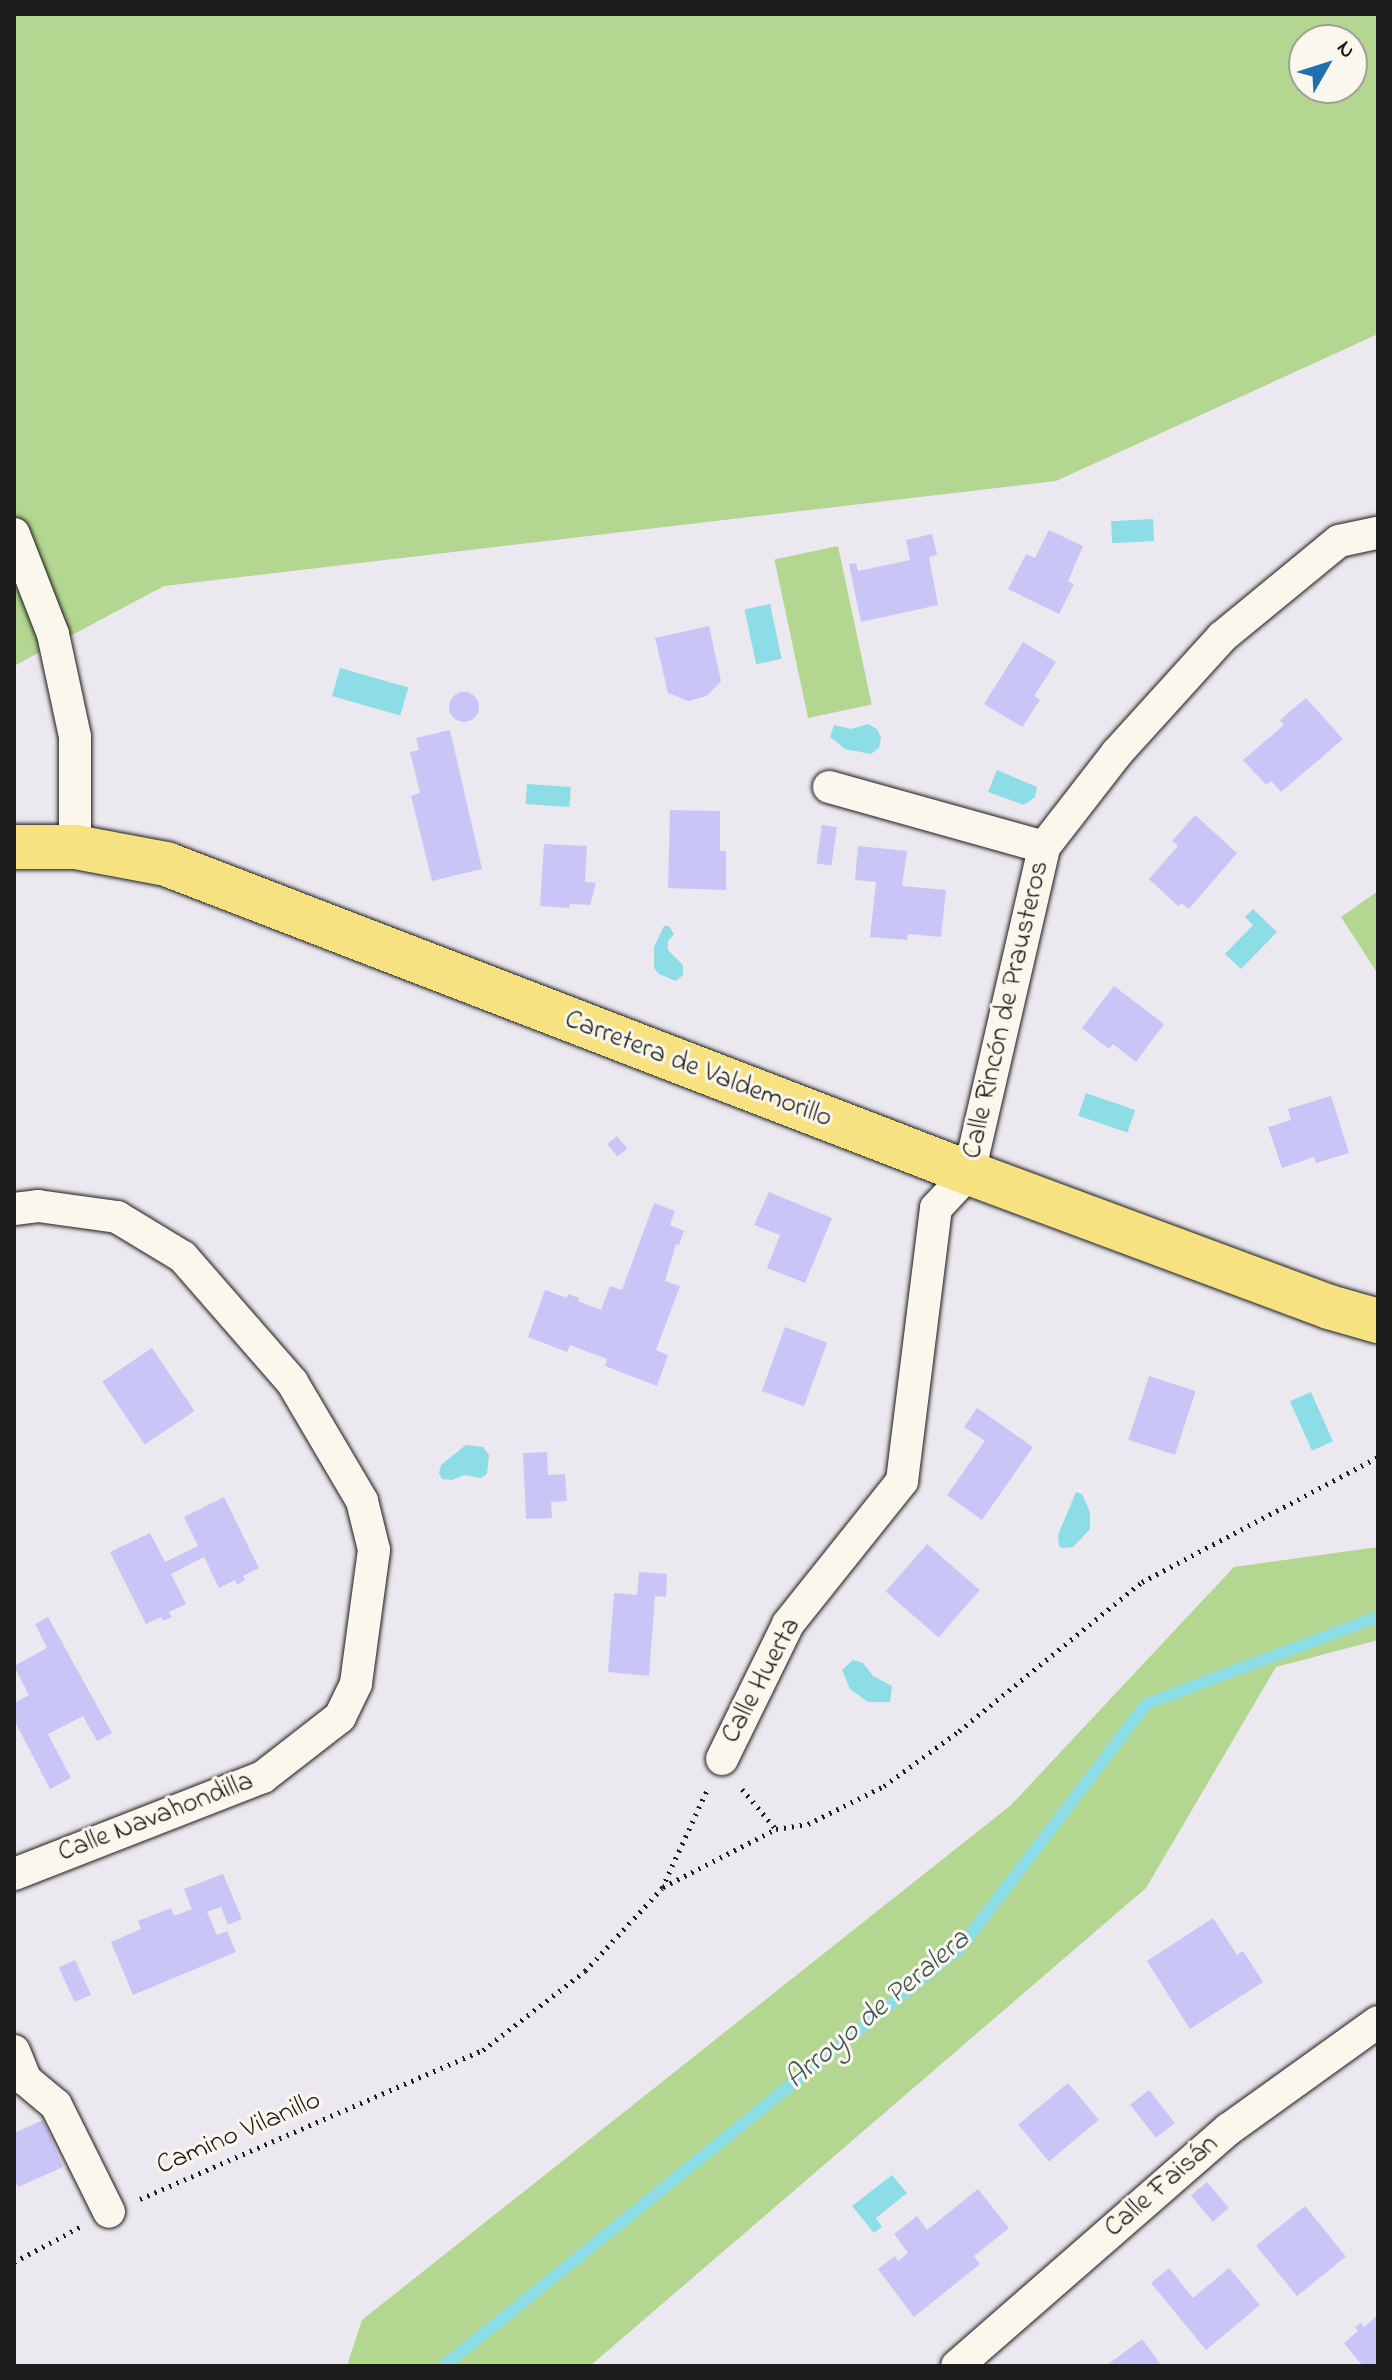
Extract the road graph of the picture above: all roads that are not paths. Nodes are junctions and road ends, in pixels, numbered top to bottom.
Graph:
1 (1378, 533) edge
2 (14, 534) edge
3 (829, 787) dead end
4 (14, 847) edge
5 (75, 847) junction
6 (1044, 847) junction
7 (969, 1173) junction
8 (14, 1209) edge
9 (1378, 1321) edge
10 (722, 1759) road end
11 (14, 1874) edge
12 (1378, 2022) edge
13 (14, 2051) edge
14 (109, 2212) road end
15 (957, 2366) edge

1 - 6 street, Calle Rincón de Prausteros
2 - 5 street
3 - 6 street, Calle Rincón de Prausteros
4 - 5 main road, Carretera de Valdemorillo
5 - 7 main road, Carretera de Valdemorillo
6 - 7 street, Calle Rincón de Prausteros
7 - 9 main road, Carretera de Valdemorillo
7 - 10 street, Calle Huerta
8 - 11 street, Calle Navahondilla
12 - 15 street, Calle Faisán
13 - 14 street

